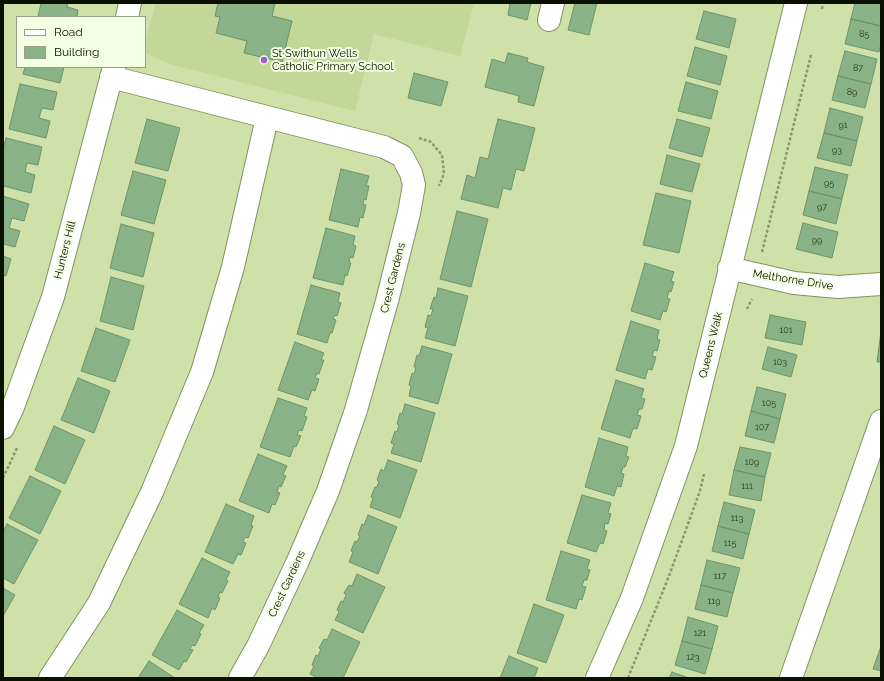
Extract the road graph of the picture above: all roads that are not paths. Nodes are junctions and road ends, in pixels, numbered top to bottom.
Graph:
1 (130, 3) edge
2 (796, 3) edge
3 (127, 16) edge
4 (112, 72) edge
5 (266, 118) junction
6 (729, 268) junction
7 (881, 284) edge
8 (881, 421) edge
9 (3, 428) edge
10 (50, 678) edge
11 (240, 678) edge
12 (597, 678) edge
13 (791, 678) edge

1 - 3 street
2 - 6 street, Queens Walk
4 - 5 street, Crest Gardens
4 - 9 street, Hunters Hill
5 - 10 street
5 - 11 street, Crest Gardens
6 - 7 street, Melthorne Drive
6 - 12 street, Queens Walk
8 - 13 street

